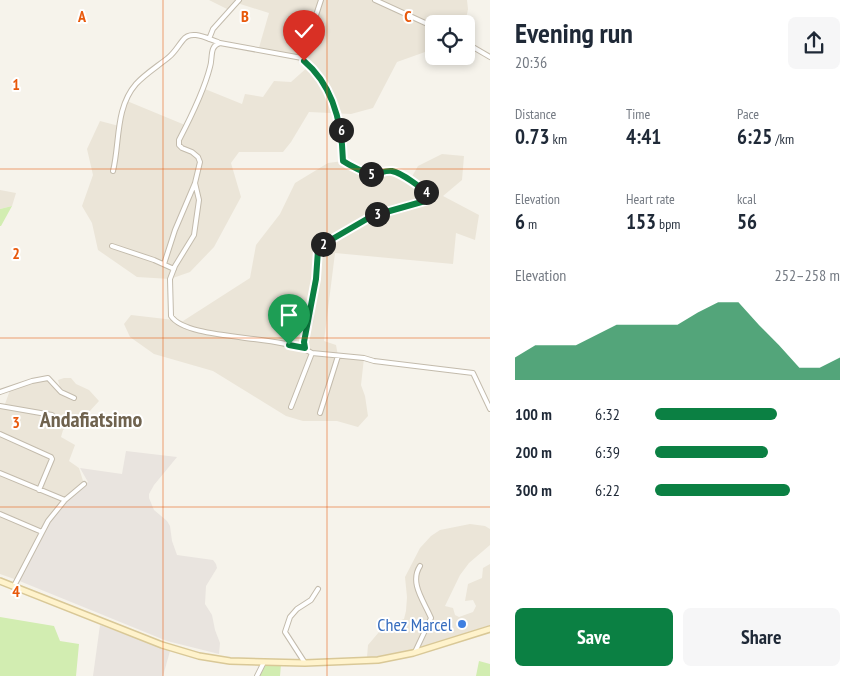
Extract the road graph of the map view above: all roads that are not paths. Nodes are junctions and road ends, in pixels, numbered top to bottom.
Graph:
1 (239, 0) edge
2 (321, 0) edge
3 (375, 0) edge
4 (425, 23) edge
5 (210, 39) junction
6 (220, 43) junction
7 (475, 48) edge
8 (490, 57) edge
9 (302, 58) junction
10 (113, 171) dead end
11 (195, 183) junction
12 (112, 246) dead end
13 (164, 264) junction
14 (174, 269) junction
15 (305, 348) junction
16 (312, 353) junction
17 (338, 356) junction
18 (0, 392) edge
19 (74, 398) dead end
20 (0, 406) edge
21 (291, 407) dead end
22 (490, 409) edge
23 (320, 413) dead end
24 (52, 415) dead end
25 (0, 434) edge
26 (0, 473) edge
27 (84, 484) dead end
28 (39, 490) junction
29 (65, 500) junction
30 (0, 514) edge
31 (42, 532) junction
32 (420, 566) dead end
33 (0, 581) edge
34 (14, 586) junction
35 (318, 589) dead end
36 (490, 629) edge
37 (415, 652) junction
38 (264, 662) junction
39 (305, 663) junction
40 (257, 676) edge

1 - 5 street
2 - 9 street
3 - 4 street
5 - 6 street
5 - 10 street
6 - 9 street
6 - 11 street
7 - 8 street
9 - 15 street
11 - 13 street
11 - 14 street
12 - 13 street
13 - 14 street
14 - 15 street
15 - 16 street
16 - 17 street
16 - 21 street
17 - 22 street
17 - 23 street
18 - 19 street
20 - 24 street
25 - 28 street
26 - 28 street
27 - 29 street
28 - 29 street
29 - 31 street
30 - 31 street
31 - 34 street
32 - 37 street
33 - 34 main road
34 - 38 main road
35 - 39 street
36 - 37 main road
37 - 39 main road
38 - 39 main road
38 - 40 street

